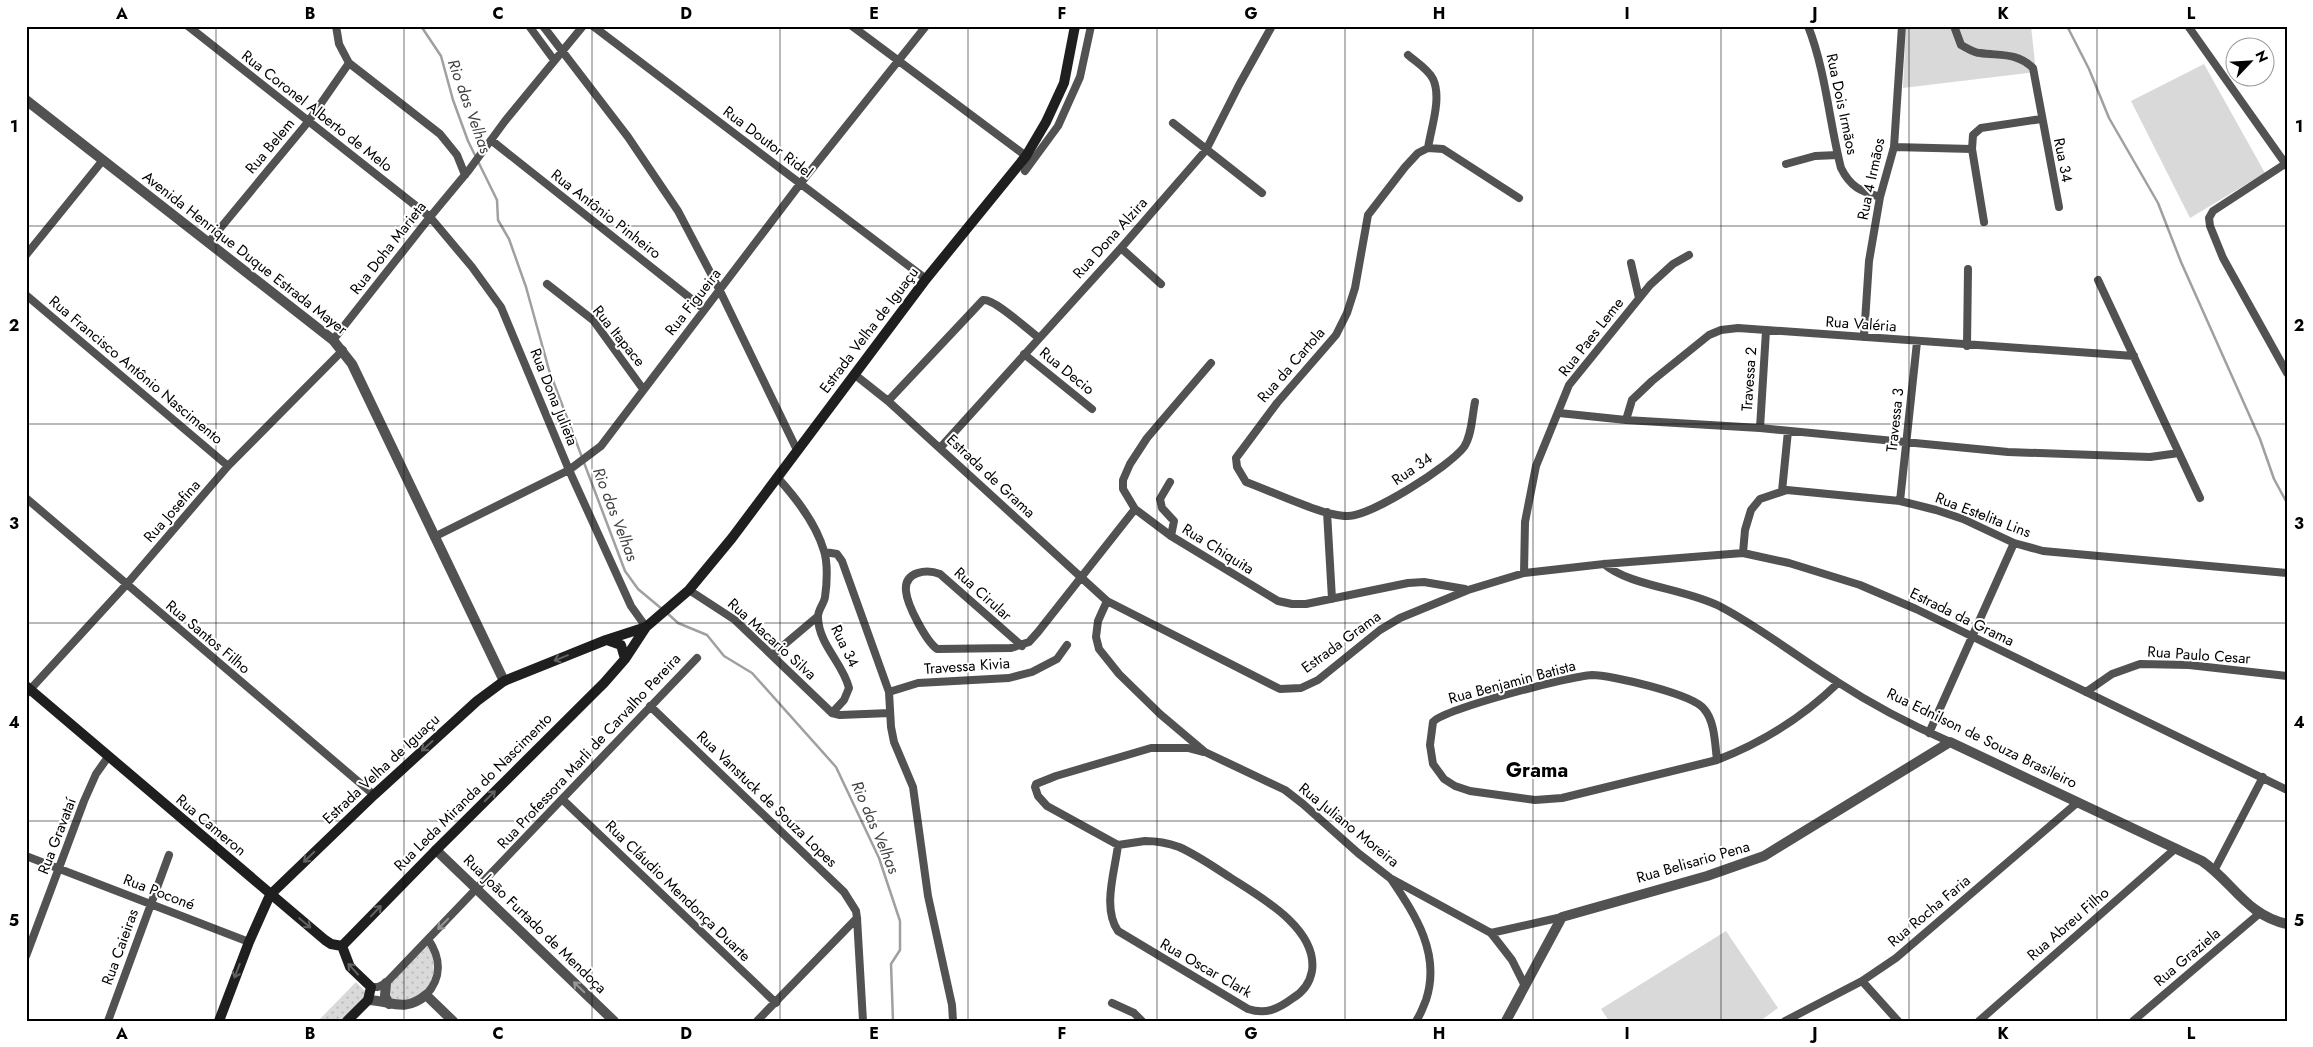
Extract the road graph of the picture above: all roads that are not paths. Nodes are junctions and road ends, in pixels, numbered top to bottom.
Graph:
1 (188, 26) edge
2 (336, 26) edge
3 (529, 26) edge
4 (543, 26) edge
5 (583, 26) edge
6 (593, 26) edge
7 (852, 26) edge
8 (926, 26) edge
9 (1075, 26) edge
10 (1091, 26) edge
11 (1272, 26) edge
12 (1808, 26) edge
13 (1902, 26) edge
14 (1954, 26) edge
15 (2188, 26) edge
16 (563, 50) junction
17 (1408, 55) dead end
18 (554, 60) junction
19 (898, 61) junction
20 (349, 63) junction
21 (26, 100) edge
22 (2041, 119) junction
23 (308, 122) junction
24 (1173, 123) dead end
25 (489, 143) junction
26 (1894, 147) junction
27 (1428, 148) junction
28 (1972, 149) junction
29 (1206, 150) junction
30 (1838, 155) junction
31 (1026, 156) junction
32 (103, 160) junction
33 (1786, 164) dead end
34 (2286, 165) edge
35 (1024, 171) dead end
36 (467, 173) junction
37 (800, 184) junction
38 (1262, 193) dead end
39 (1880, 197) junction
40 (1519, 198) dead end
41 (2059, 207) dead end
42 (430, 217) junction
43 (1984, 222) dead end
44 (208, 243) junction
45 (1121, 248) junction
46 (26, 255) edge
47 (1689, 255) dead end
48 (1630, 263) dead end
49 (1968, 269) dead end
50 (926, 279) junction
51 (2098, 280) dead end
52 (547, 284) dead end
53 (1161, 284) dead end
54 (720, 291) junction
55 (26, 295) edge
56 (1639, 298) junction
57 (704, 308) junction
58 (1766, 331) junction
59 (1864, 337) junction
60 (1039, 338) junction
61 (333, 340) junction
62 (1917, 342) junction
63 (1966, 346) junction
64 (343, 350) junction
65 (1024, 354) junction
66 (2134, 356) junction
67 (1211, 363) dead end
68 (2287, 373) edge
69 (854, 374) junction
70 (643, 388) junction
71 (888, 401) junction
72 (1475, 402) dead end
73 (1092, 409) dead end
74 (1559, 413) junction
75 (1626, 420) junction
76 (1760, 428) junction
77 (1788, 431) junction
78 (1907, 442) junction
79 (940, 448) junction
80 (797, 450) junction
81 (2179, 453) junction
82 (228, 466) junction
83 (571, 469) junction
84 (777, 477) junction
85 (1170, 482) dead end
86 (1246, 482) joint
87 (1782, 491) junction
88 (26, 498) edge
89 (2200, 498) dead end
90 (1900, 501) junction
91 (1135, 509) junction
92 (1327, 512) junction
93 (1171, 536) junction
94 (434, 537) junction
95 (2014, 543) junction
96 (824, 552) junction
97 (1743, 553) junction
98 (1604, 564) junction
99 (1524, 573) junction
100 (2287, 573) edge
101 (1082, 578) junction
102 (126, 585) junction
103 (689, 590) junction
104 (1468, 590) junction
105 (1332, 599) junction
106 (1108, 601) junction
107 (817, 617) junction
108 (646, 627) junction
109 (1972, 637) junction
110 (606, 640) junction
111 (1068, 645) dead end
112 (1022, 646) junction
113 (772, 655) junction
114 (697, 658) dead end
115 (625, 659) junction
116 (2287, 676) edge
117 (504, 681) junction
118 (1838, 683) junction
119 (28, 690) edge
120 (889, 692) junction
121 (2086, 692) junction
122 (650, 706) junction
123 (832, 713) junction
124 (890, 713) junction
125 (1929, 733) junction
126 (1950, 742) junction
127 (1205, 752) junction
128 (108, 757) junction
129 (1717, 760) junction
130 (2263, 777) junction
131 (2287, 790) edge
132 (374, 794) junction
133 (562, 799) junction
134 (2078, 802) junction
135 (1118, 845) junction
136 (2176, 848) junction
137 (436, 850) junction
138 (170, 855) dead end
139 (26, 856) edge
140 (60, 868) junction
141 (2215, 870) junction
142 (1390, 878) junction
143 (477, 890) junction
144 (270, 894) junction
145 (151, 904) junction
146 (2260, 913) junction
147 (1562, 917) junction
148 (857, 918) junction
149 (2287, 924) edge
150 (1491, 933) junction
151 (428, 940) junction
152 (249, 942) junction
153 (342, 946) junction
154 (26, 956) edge
155 (1862, 981) junction
156 (386, 983) junction
157 (1525, 986) junction
158 (372, 987) junction
159 (426, 995) junction
160 (368, 1000) junction
161 (776, 1002) junction
162 (1112, 1003) dead end
163 (389, 1004) junction
164 (108, 1021) edge
165 (219, 1021) edge
166 (347, 1021) edge
167 (453, 1021) edge
168 (614, 1021) edge
169 (758, 1021) edge
170 (862, 1021) edge
171 (953, 1021) edge
172 (1142, 1021) edge
173 (1416, 1021) edge
174 (1506, 1021) edge
175 (1785, 1021) edge
176 (1898, 1021) edge
177 (1979, 1021) edge
178 (2133, 1021) edge

1 - 23 street, Rua Coronel Alberto de Melo
2 - 20 street
3 - 18 street
4 - 16 street
5 - 16 street, Rua Doha Marieta
6 - 37 street, Rua Doutor Ridel
7 - 19 street
8 - 19 street, Rua Figueira
9 - 31 main road, Estrada Velha de Iguaçu
10 - 35 street
11 - 29 street, Rua Dona Alzira
12 - 30 street, Rua Dois Irmãos
13 - 26 street, Rua 4 Irmãos
14 - 22 street, Rua 34
15 - 34 street
16 - 18 street, Rua Doha Marieta
16 - 54 street
17 - 27 street
18 - 25 street, Rua Doha Marieta
19 - 31 street
19 - 37 street, Rua Figueira
20 - 23 street, Rua Belem
20 - 36 street
21 - 32 street, Avenida Henrique Duque Estrada Mayer
22 - 28 street, Rua 34
22 - 41 street, Rua 34
23 - 42 street, Rua Coronel Alberto de Melo
23 - 44 street, Rua Belem
24 - 29 street
25 - 36 street, Rua Doha Marieta
25 - 57 street, Rua Antônio Pinheiro
26 - 28 street
26 - 39 street, Rua 4 Irmãos
27 - 40 street
27 - 86 street, Rua da Cartola
28 - 43 street
29 - 38 street
29 - 45 street, Rua Dona Alzira
30 - 33 street
30 - 39 street, Rua Dois Irmãos
31 - 50 main road, Estrada Velha de Iguaçu
32 - 44 street, Avenida Henrique Duque Estrada Mayer
32 - 46 street
34 - 68 street
36 - 42 street, Rua Doha Marieta
37 - 50 street, Rua Doutor Ridel
37 - 54 street, Rua Figueira
39 - 59 street, Rua 4 Irmãos
42 - 61 street, Rua Doha Marieta
42 - 83 street, Rua Dona Julieta
44 - 61 street, Avenida Henrique Duque Estrada Mayer
45 - 53 street
45 - 60 street, Rua Dona Alzira
47 - 56 street, Rua Paes Leme
48 - 56 street
49 - 63 street
50 - 69 main road, Estrada Velha de Iguaçu
51 - 66 street
52 - 70 street, Rua Itapace
54 - 57 street, Rua Figueira
54 - 80 street
55 - 82 street, Rua Francisco Antônio Nascimento
56 - 74 street, Rua Paes Leme
57 - 70 street, Rua Figueira
58 - 59 street, Rua Valéria
58 - 75 street, Rua Valéria
58 - 76 street, Travessa 2
59 - 62 street, Rua Valéria
60 - 65 street, Rua Dona Alzira
60 - 71 street
61 - 64 street, Avenida Henrique Duque Estrada Mayer
62 - 63 street, Rua Valéria
62 - 78 street, Travessa 3
63 - 66 street, Rua Valéria
64 - 82 street, Rua Josefina
64 - 94 street, Avenida Henrique Duque Estrada Mayer
65 - 73 street, Rua Decio
65 - 79 street, Rua Dona Alzira
66 - 81 street
67 - 91 street, Rua Chiquita
69 - 71 street, Estrada de Grama
69 - 80 main road, Estrada Velha de Iguaçu
70 - 83 street, Rua Figueira
71 - 79 street, Estrada de Grama
72 - 92 street, Rua 34
74 - 75 street
74 - 99 street, Rua Paes Leme
75 - 76 street
76 - 77 street
77 - 78 street
77 - 87 street
78 - 81 street
78 - 90 street, Travessa 3
79 - 101 street, Estrada de Grama
80 - 84 main road, Estrada Velha de Iguaçu
81 - 89 street
82 - 102 street, Rua Josefina
83 - 94 street, Rua Figueira
83 - 108 street, Rua Dona Julieta
84 - 96 street
84 - 103 main road, Estrada Velha de Iguaçu
85 - 93 street
86 - 92 street, Rua 34
87 - 90 street, Rua Estelita Lins
87 - 97 street, Rua Estelita Lins
88 - 102 street, Rua Santos Filho
90 - 95 street, Rua Estelita Lins
91 - 93 street, Rua Chiquita
91 - 101 street
92 - 105 street
93 - 105 street, Rua Chiquita
94 - 117 street, Avenida Henrique Duque Estrada Mayer
95 - 100 street, Rua Estelita Lins
95 - 109 street
96 - 107 street, Rua 34
96 - 120 street
97 - 98 street, Estrada da Grama
97 - 109 street, Estrada da Grama
98 - 99 street, Estrada Grama
98 - 118 street, Rua Ednilson de Souza Brasileiro
99 - 104 street, Estrada Grama
101 - 106 street, Estrada de Grama
101 - 112 street
102 - 119 street, Rua Josefina
102 - 132 street, Rua Santos Filho
103 - 108 main road, Estrada Velha de Iguaçu
103 - 113 street, Rua Macario Silva
104 - 105 street, Rua Chiquita
104 - 106 street, Estrada Grama
106 - 127 street, Rua Juliano Moreira
107 - 113 street, Rua 34
107 - 123 street, Rua 34
108 - 110 main road, Estrada Velha de Iguaçu
108 - 115 main road, Estrada Velha de Iguaçu
109 - 121 street, Estrada da Grama
109 - 125 street
110 - 115 main road
110 -> 117 main road, Estrada Velha de Iguaçu
111 - 120 street, Travessa Kivia
112 - 112 street, Rua Cirular
113 - 123 street, Rua Macario Silva
114 - 122 street, Rua Professora Marli de Carvalho Pereira
137 -> 115 main road, Rua Leda Miranda do Nascimento
116 - 121 street, Rua Paulo Cesar
117 -> 132 main road, Estrada Velha de Iguaçu
118 - 125 street, Rua Ednilson de Souza Brasileiro
118 - 129 street, Rua Benjamin Batista
119 - 128 main road, Rua Cameron
120 - 124 street
121 - 130 street, Estrada da Grama
122 - 133 street, Rua Professora Marli de Carvalho Pereira
122 - 148 street, Rua Vanstuck de Souza Lopes
123 - 124 street
124 - 171 street
125 - 126 street, Rua Ednilson de Souza Brasileiro
126 - 134 street, Rua Ednilson de Souza Brasileiro
126 - 147 street, Rua Belisario Pena
127 - 135 street
127 - 142 street, Rua Juliano Moreira
128 - 140 street, Rua Gravataí
128 - 144 main road, Rua Cameron
129 - 129 street, Rua Benjamin Batista
130 - 131 street, Estrada da Grama
130 - 141 street
132 -> 144 main road, Estrada Velha de Iguaçu
133 - 143 street, Rua Professora Marli de Carvalho Pereira
133 - 161 street, Rua Cláudio Mendonça Duarte
134 - 136 street, Rua Ednilson de Souza Brasileiro
134 - 155 street, Rua Rocha Faria
135 - 135 street, Rua Oscar Clark
136 - 141 street, Rua Ednilson de Souza Brasileiro
136 - 177 street, Rua Abreu Filho
137 - 143 street, Rua João Furtado de Mendoça
153 -> 137 main road, Rua Leda Miranda do Nascimento
138 - 145 street, Rua Caieiras
139 - 140 street, Rua Poconé
140 - 145 street, Rua Poconé
140 - 154 street, Rua Gravataí
141 - 146 street, Rua Ednilson de Souza Brasileiro
142 - 150 street, Rua Juliano Moreira
142 - 173 street
143 -> 151 street, Rua Professora Marli de Carvalho Pereira
168 -> 143 street, Rua João Furtado de Mendoça
144 - 152 main road, Estrada Velha de Iguaçu
144 -> 153 main road, Rua Cameron
145 - 152 street, Rua Poconé
145 - 164 street, Rua Caieiras
146 - 149 street, Rua Ednilson de Souza Brasileiro
146 - 178 street, Rua Graziela
147 - 150 street
147 - 157 street
148 - 161 street
148 - 170 street
150 - 157 street, Rua Juliano Moreira
151 - 156 street, Rua Professora Marli de Carvalho Pereira
151 - 159 street
152 -> 165 main road, Estrada Velha de Iguaçu
158 -> 153 main road
155 - 175 street, Rua Rocha Faria
155 - 176 street
156 - 158 street, Rua Professora Marli de Carvalho Pereira
156 - 163 street
157 - 174 street
158 - 160 main road
159 - 163 street
159 - 167 street
160 - 163 street
160 - 166 main road
161 - 169 street
162 - 172 street

